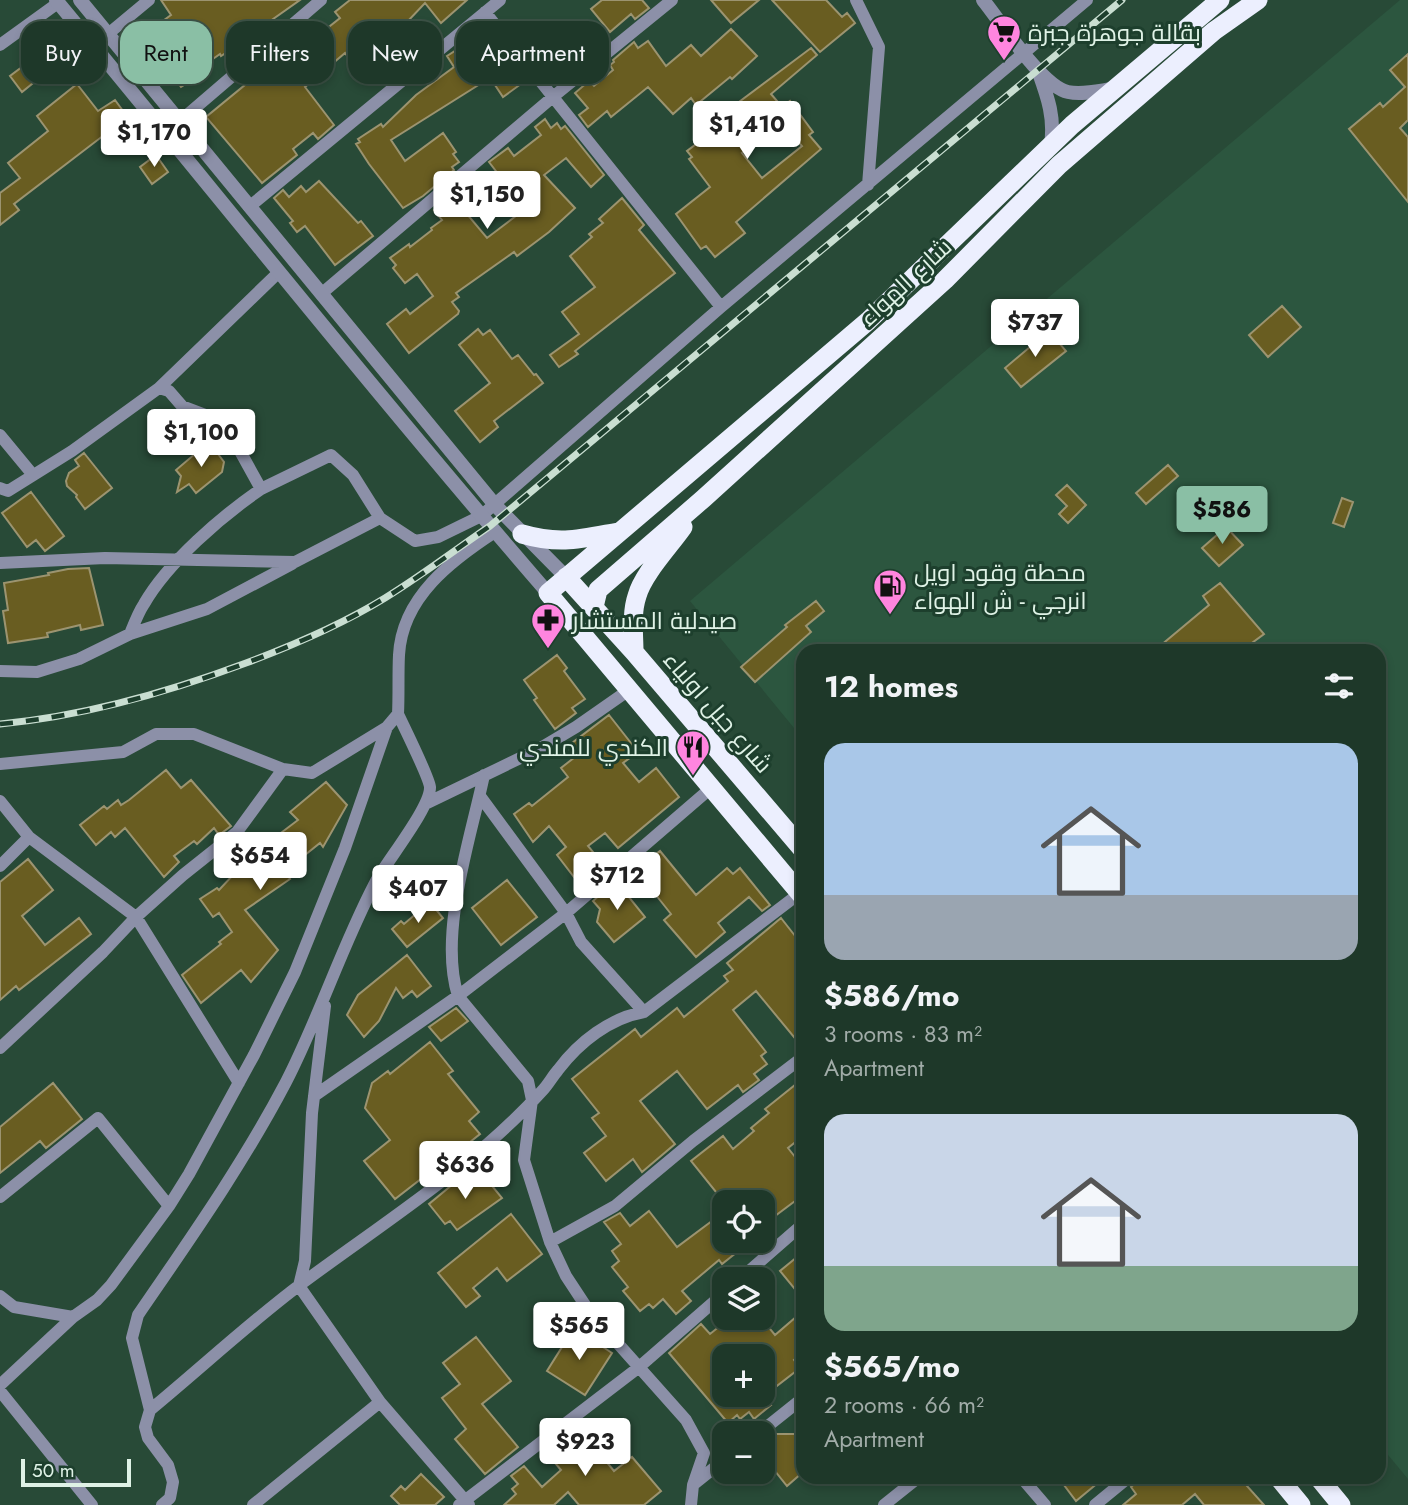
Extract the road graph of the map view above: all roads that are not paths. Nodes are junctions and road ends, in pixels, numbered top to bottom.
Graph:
1 (80, 0) edge
2 (149, 0) edge
3 (321, 0) edge
4 (500, 0) edge
5 (672, 0) edge
6 (856, 0) edge
7 (984, 0) edge
8 (1087, 0) edge
9 (1220, 0) edge
10 (1258, 0) edge
11 (57, 1) edge
12 (485, 12) junction
13 (108, 34) junction
14 (0, 45) edge
15 (1024, 53) junction
16 (1038, 72) junction
17 (1112, 89) junction
18 (554, 96) junction
19 (180, 121) junction
20 (1051, 145) junction
21 (868, 185) junction
22 (249, 207) junction
23 (279, 272) junction
24 (321, 294) junction
25 (721, 307) junction
26 (159, 388) junction
27 (0, 435) edge
28 (33, 474) junction
29 (0, 488) edge
30 (261, 489) junction
31 (703, 499) junction
32 (495, 505) junction
33 (481, 516) junction
34 (380, 518) junction
35 (619, 531) junction
36 (495, 532) junction
37 (522, 534) junction
38 (178, 561) junction
39 (295, 562) junction
40 (0, 563) edge
41 (566, 577) junction
42 (548, 593) junction
43 (594, 607) junction
44 (572, 622) junction
45 (130, 634) junction
46 (634, 652) junction
47 (0, 671) edge
48 (629, 690) junction
49 (398, 714) junction
50 (387, 727) junction
51 (0, 764) edge
52 (283, 769) junction
53 (484, 775) junction
54 (711, 788) junction
55 (480, 796) junction
56 (0, 801) edge
57 (425, 804) junction
58 (29, 837) junction
59 (796, 842) edge
60 (0, 866) edge
61 (796, 888) edge
62 (796, 899) edge
63 (566, 913) junction
64 (136, 917) junction
65 (327, 994) junction
66 (458, 996) junction
67 (644, 1012) junction
68 (0, 1048) edge
69 (796, 1061) edge
70 (239, 1083) junction
71 (314, 1096) junction
72 (533, 1100) junction
73 (0, 1197) edge
74 (169, 1206) junction
75 (796, 1230) edge
76 (550, 1242) junction
77 (754, 1267) edge
78 (299, 1286) junction
79 (0, 1296) edge
80 (712, 1303) edge
81 (73, 1317) junction
82 (638, 1368) junction
83 (0, 1385) edge
84 (0, 1391) edge
85 (380, 1402) junction
86 (796, 1404) edge
87 (150, 1410) junction
88 (774, 1421) edge
89 (712, 1470) edge
90 (910, 1484) edge
91 (1027, 1484) edge
92 (1121, 1484) edge
93 (1283, 1484) edge
94 (1324, 1484) edge
95 (693, 1485) junction
96 (169, 1503) edge
97 (465, 1503) edge
98 (1299, 1504) edge
99 (92, 1505) edge
100 (253, 1505) edge
101 (691, 1505) edge
102 (884, 1505) edge
103 (1045, 1505) edge
104 (1096, 1505) edge
105 (1341, 1505) edge

1 - 13 street
2 - 13 street
3 - 19 street
4 - 12 street
5 - 18 street
6 - 21 street
7 - 15 street
8 - 15 street
9 - 17 highway, شارع الهواء
10 - 31 highway, شارع الهواء
11 - 14 street
11 - 23 street
12 - 18 street
12 - 22 street
13 - 19 street
15 - 16 street
15 - 21 street
16 - 17 street
16 - 20 street
17 - 20 highway, شارع الهواء
18 - 24 street
18 - 25 street
19 - 22 street
20 - 35 highway, شارع الهواء
21 - 25 street
22 - 24 street
23 - 26 street
23 - 33 street
24 - 32 street
25 - 32 street
26 - 28 street
26 - 30 street
27 - 28 street
28 - 29 street
30 - 34 street
30 - 38 street
31 - 43 highway, شارع الهواء
31 - 46 highway
32 - 33 street
32 - 37 street
33 - 34 street
33 - 36 street
34 - 39 street
35 - 37 highway
35 - 41 highway, شارع الهواء
36 - 42 street
36 - 49 street
37 - 41 street
38 - 39 street
38 - 40 street
38 - 45 street
39 - 45 street
41 - 42 highway, شارع الهواء
41 - 43 highway, شارع جبل اولياء
42 - 44 highway
43 - 44 highway
43 - 46 highway, شارع جبل اولياء
44 - 48 highway
45 - 47 street
46 - 59 highway, شارع جبل اولياء
48 - 53 street
48 - 54 highway
49 - 50 street
49 - 57 street
50 - 52 street
50 - 70 street
51 - 52 street
52 - 64 street
53 - 55 street
53 - 57 street
54 - 61 highway
54 - 63 street
55 - 63 street
55 - 66 street
56 - 58 street
57 - 65 street
58 - 60 street
58 - 64 street
62 - 67 street
63 - 66 street
63 - 67 street
64 - 68 street
64 - 70 street
65 - 71 street
65 - 87 street
66 - 71 street
66 - 72 street
67 - 72 street
69 - 76 street
70 - 74 street
71 - 78 street
72 - 76 street
72 - 78 street
73 - 74 street
74 - 81 street
75 - 77 street
76 - 82 street
78 - 85 street
78 - 87 street
79 - 81 street
80 - 82 street
81 - 83 street
82 - 95 street
82 - 97 street
84 - 99 street
85 - 97 street
85 - 100 street
86 - 88 street
87 - 96 street
89 - 95 street
90 - 102 street
91 - 103 street
92 - 104 street
93 - 98 highway
94 - 105 highway
95 - 101 street

